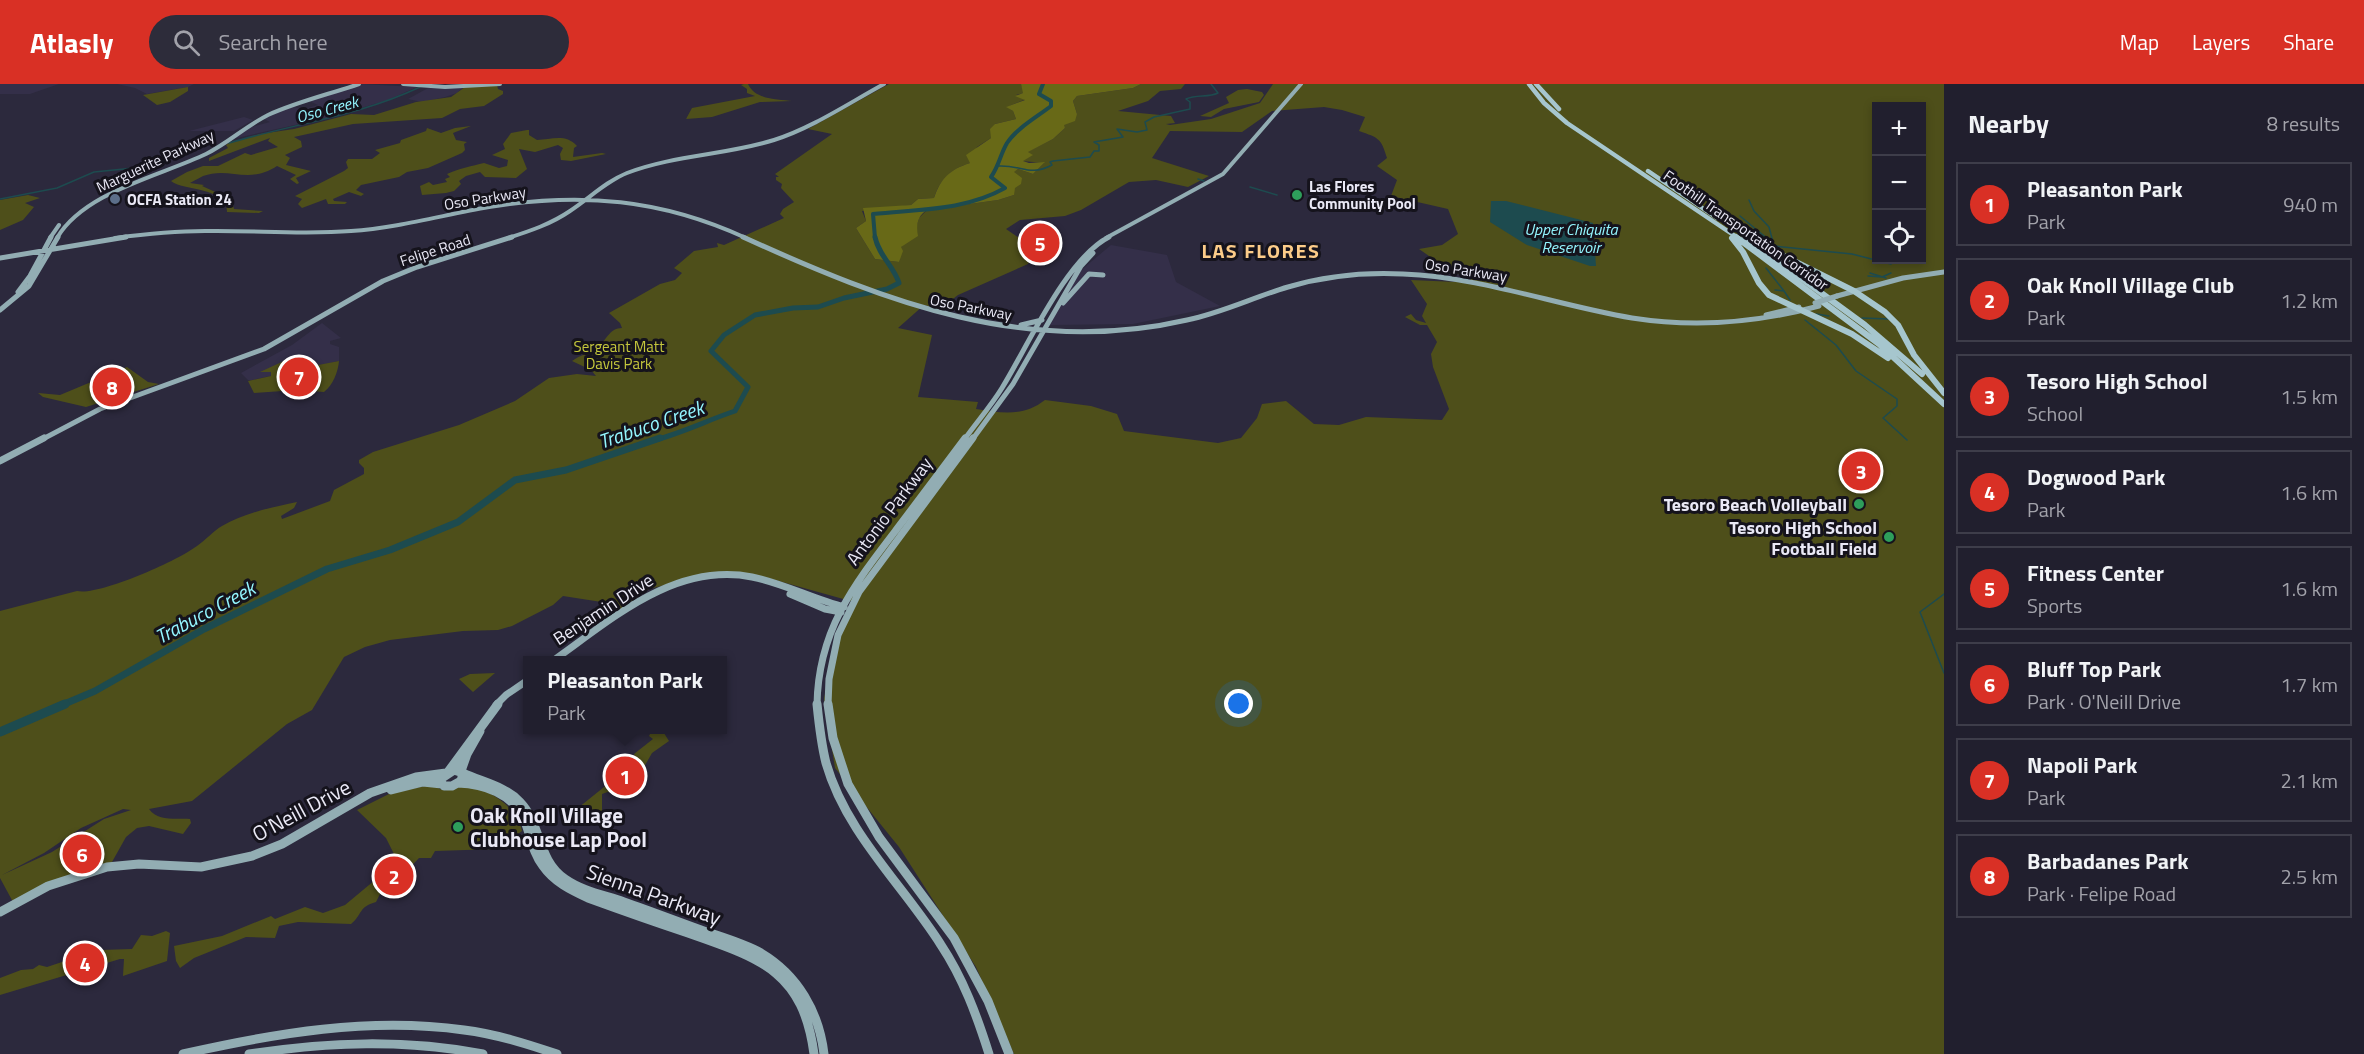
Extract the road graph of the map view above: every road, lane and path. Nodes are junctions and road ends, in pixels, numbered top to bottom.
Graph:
1 (356, 84) edge
2 (403, 84) edge
3 (500, 84) edge
4 (884, 84) edge
5 (1303, 84) edge
6 (1529, 84) edge
7 (1536, 84) edge
8 (416, 85) edge
9 (427, 86) edge
10 (1681, 193) junction
11 (585, 199) junction
12 (1703, 214) junction
13 (48, 248) junction
14 (0, 256) edge
15 (1944, 273) edge
16 (1103, 275) dead end
17 (1856, 292) junction
18 (897, 300) junction
19 (1817, 304) junction
20 (1058, 306) junction
21 (0, 308) edge
22 (1793, 308) junction
23 (1801, 311) junction
24 (1042, 320) junction
25 (1722, 322) junction
26 (1021, 325) junction
27 (1041, 329) junction
28 (1944, 394) edge
29 (1944, 405) edge
30 (0, 461) edge
31 (914, 512) junction
32 (844, 610) junction
33 (560, 656) edge
34 (523, 684) edge
35 (512, 692) junction
36 (447, 772) junction
37 (462, 772) junction
38 (459, 783) junction
39 (442, 784) junction
40 (0, 914) edge
41 (764, 955) junction
42 (751, 958) junction
43 (183, 1054) edge
44 (249, 1054) edge
45 (483, 1054) edge
46 (557, 1054) edge
47 (814, 1054) edge
48 (824, 1054) edge
49 (989, 1054) edge
50 (1009, 1054) edge

1 - 13 main road, Marguerite Parkway
2 - 8 main road
3 - 9 main road
4 - 11 main road, Felipe Road
5 - 20 main road, Antonio Parkway
5 - 24 main road, Antonio Parkway
6 - 12 highway, Foothill Transportation Corridor
7 - 10 highway, Foothill Transportation Corridor
8 - 9 main road
10 - 17 highway
10 - 28 highway, Foothill Transportation Corridor
11 - 13 main road, Oso Parkway
11 - 18 main road, Oso Parkway
11 - 30 main road, Felipe Road
12 - 22 highway
12 - 29 highway, Foothill Transportation Corridor
13 - 14 main road, Oso Parkway
13 - 21 main road, Marguerite Parkway
15 - 17 main road, Oso Parkway
16 - 20 main road
17 - 19 main road, Oso Parkway, bridge
17 - 28 highway
18 - 26 main road, Oso Parkway
18 - 27 main road, Oso Parkway
19 - 22 main road, Oso Parkway
19 - 23 main road, Oso Parkway
20 - 27 main road, Antonio Parkway
22 - 23 highway
22 - 25 main road, Oso Parkway
23 - 25 main road, Oso Parkway
23 - 29 highway
24 - 26 main road
24 - 27 main road, Antonio Parkway
25 - 27 main road, Oso Parkway
26 - 27 main road, Oso Parkway
27 - 31 main road, Antonio Parkway
31 - 32 main road, Antonio Parkway
31 - 32 main road, Antonio Parkway
32 - 33 main road, Benjamin Drive
32 - 49 main road, Antonio Parkway
32 - 50 main road, Antonio Parkway
34 - 35 main road
35 - 36 main road
35 - 37 main road
36 - 37 main road
36 - 39 main road
36 - 40 main road, O'Neill Drive
37 - 38 main road
37 - 41 main road, Sienna Parkway
38 - 39 main road
38 - 42 main road, Sienna Parkway
39 - 40 main road, O'Neill Drive
41 - 42 main road
41 - 48 main road, Sienna Parkway
42 - 47 main road, Sienna Parkway
43 - 46 main road
44 - 45 main road

